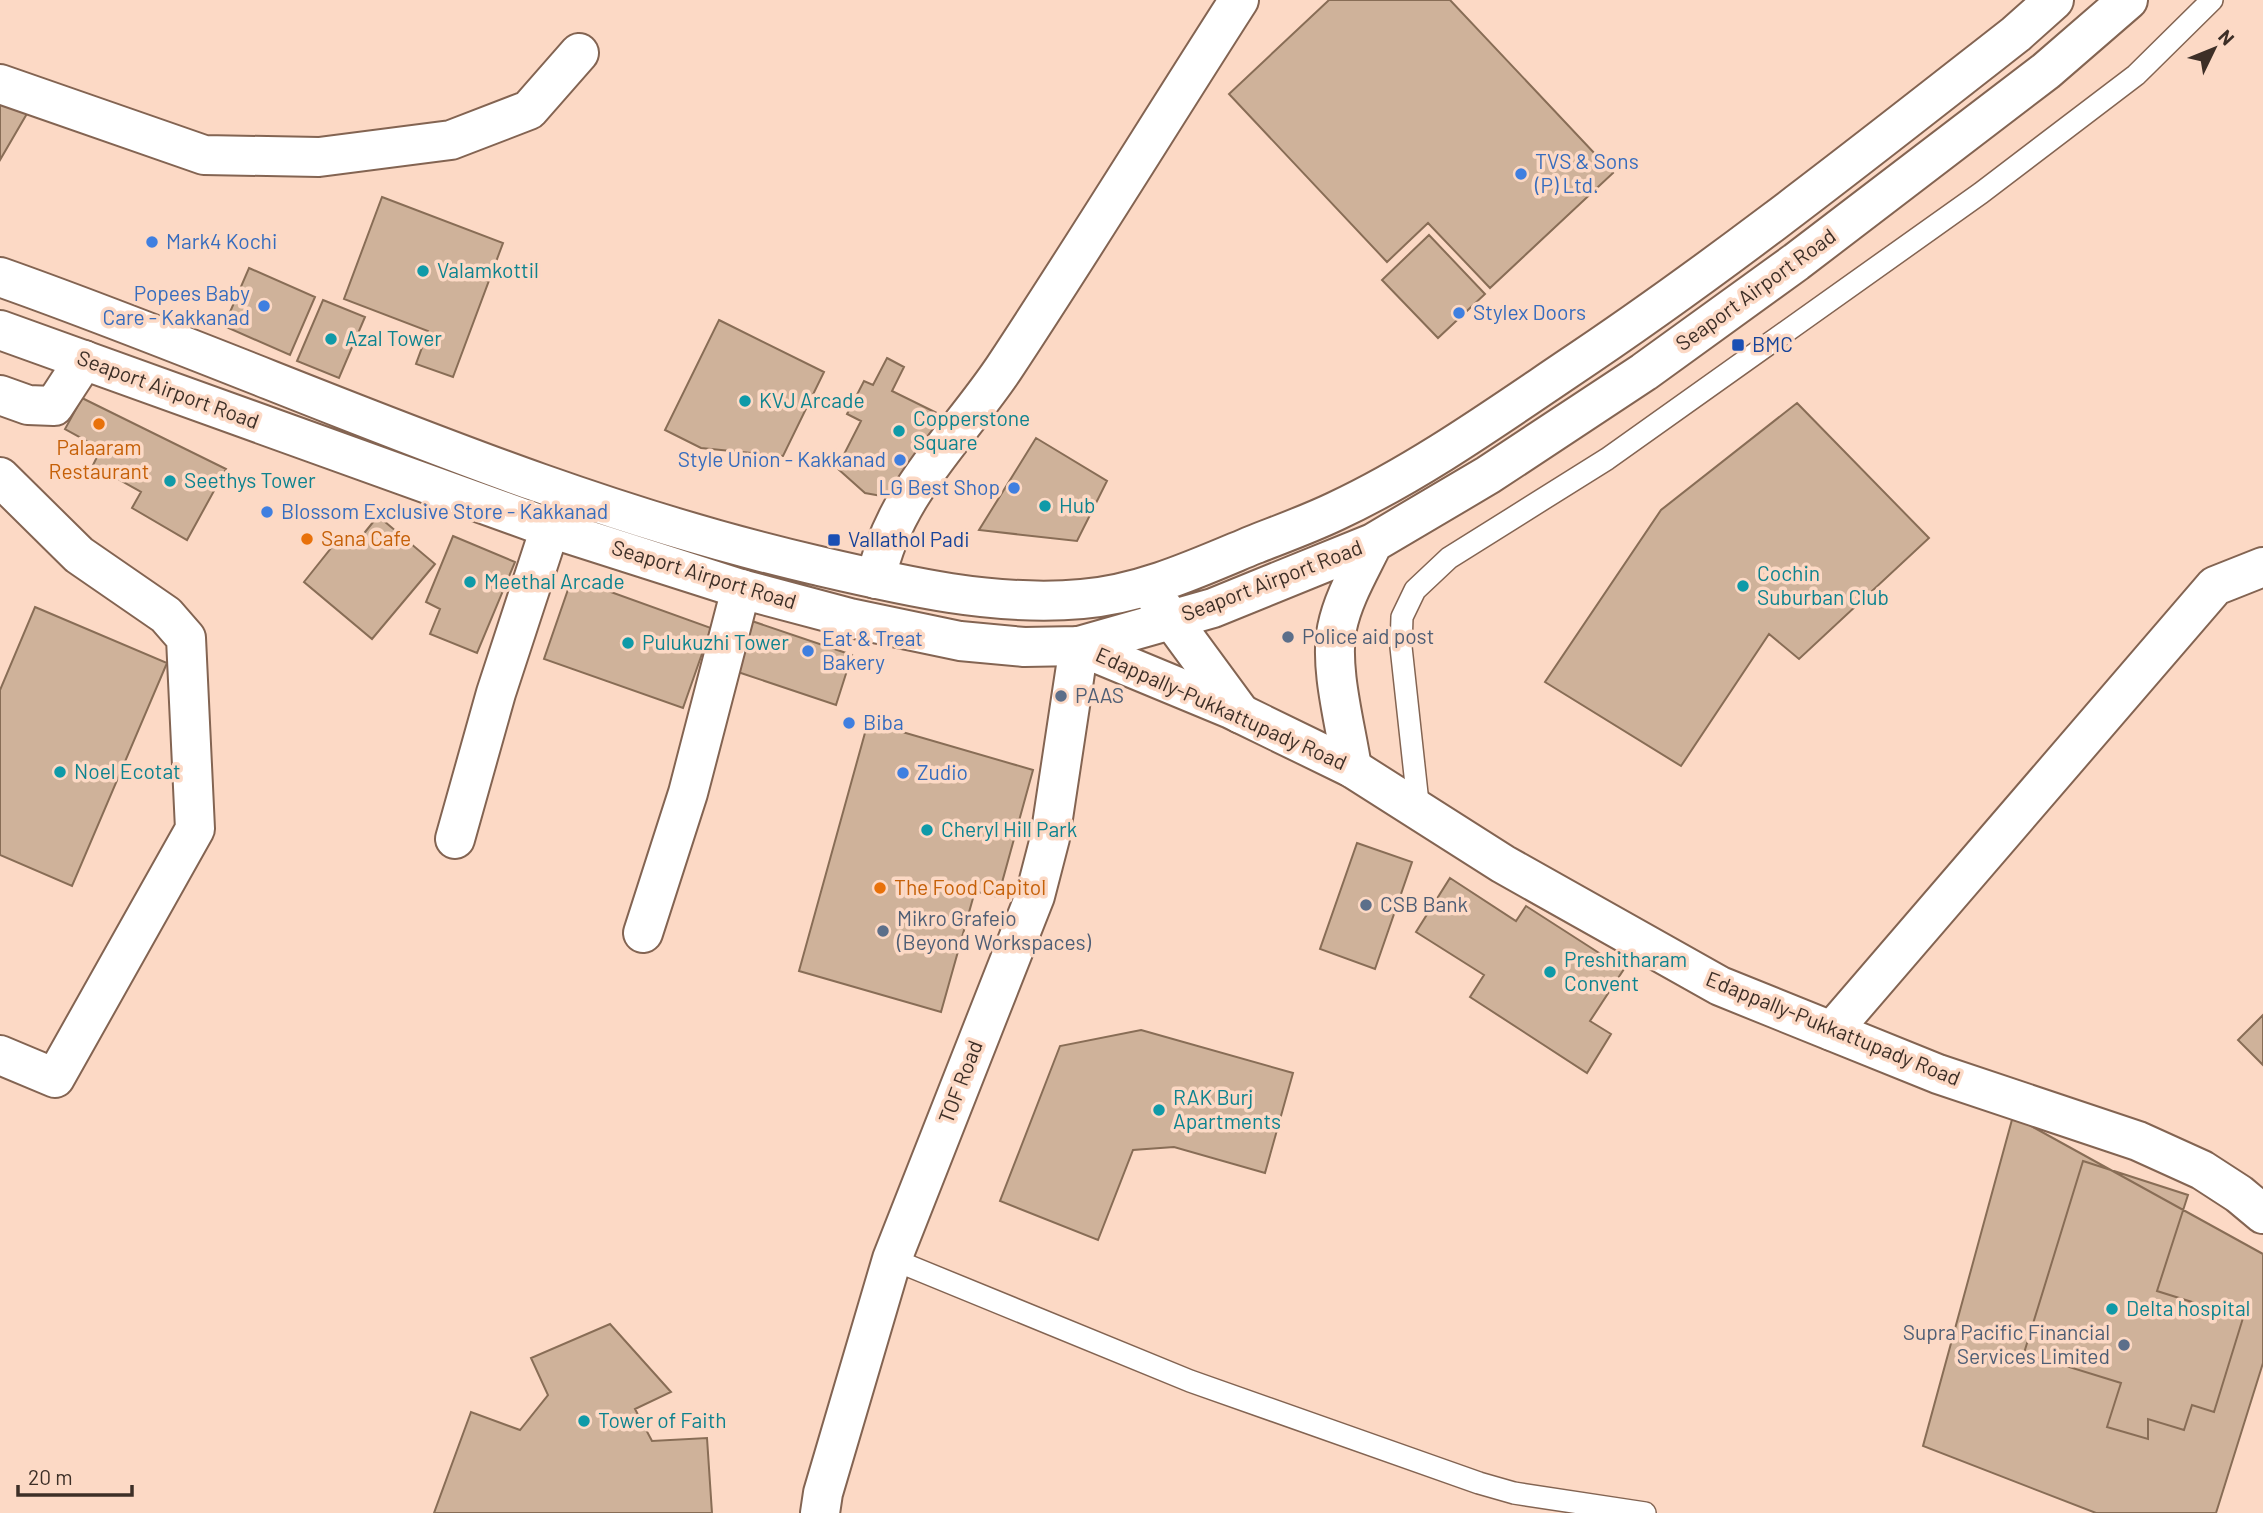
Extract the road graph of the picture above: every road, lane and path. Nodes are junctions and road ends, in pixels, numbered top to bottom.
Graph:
1 (1239, 0) edge
2 (2053, 0) edge
3 (2128, 0) edge
4 (2212, 0) edge
5 (579, 53) dead end
6 (0, 84) edge
7 (2, 282) edge
8 (0, 330) edge
9 (85, 360) junction
10 (0, 395) edge
11 (0, 477) edge
12 (550, 528) junction
13 (1373, 543) junction
14 (2263, 567) edge
15 (876, 579) junction
16 (1145, 587) junction
17 (741, 589) junction
18 (1066, 600) junction
19 (1173, 618) junction
20 (1079, 646) junction
21 (1241, 714) junction
22 (1352, 768) junction
23 (1419, 812) junction
24 (455, 839) dead end
25 (643, 933) dead end
26 (1832, 1031) junction
27 (0, 1055) edge
28 (2263, 1214) edge
29 (892, 1259) junction
30 (820, 1513) edge
31 (1645, 1513) edge

1 - 15 main road
2 - 16 main road, Seaport Airport Road
3 - 13 main road, Seaport Airport Road
4 - 23 lane
5 - 6 main road
7 - 15 main road, Seaport Airport Road
8 - 9 main road, Seaport Airport Road
9 - 10 main road
9 - 12 main road, Seaport Airport Road
11 - 27 main road
12 - 17 main road, Seaport Airport Road
12 - 24 main road
13 - 19 main road, Seaport Airport Road
13 - 22 main road
14 - 26 main road
15 - 18 main road, Seaport Airport Road
16 - 18 main road, Seaport Airport Road
16 - 19 main road
17 - 20 main road, Seaport Airport Road
17 - 25 main road
18 - 20 main road
19 - 20 main road, Seaport Airport Road
19 - 21 main road
20 - 21 main road, Edappally-Pukkattupady Road
20 - 29 main road, TOF Road
21 - 22 main road, Edappally-Pukkattupady Road
22 - 23 main road, Edappally-Pukkattupady Road
23 - 26 main road, Edappally-Pukkattupady Road
26 - 28 main road, Edappally-Pukkattupady Road
29 - 30 main road, TOF Road
29 - 31 lane

